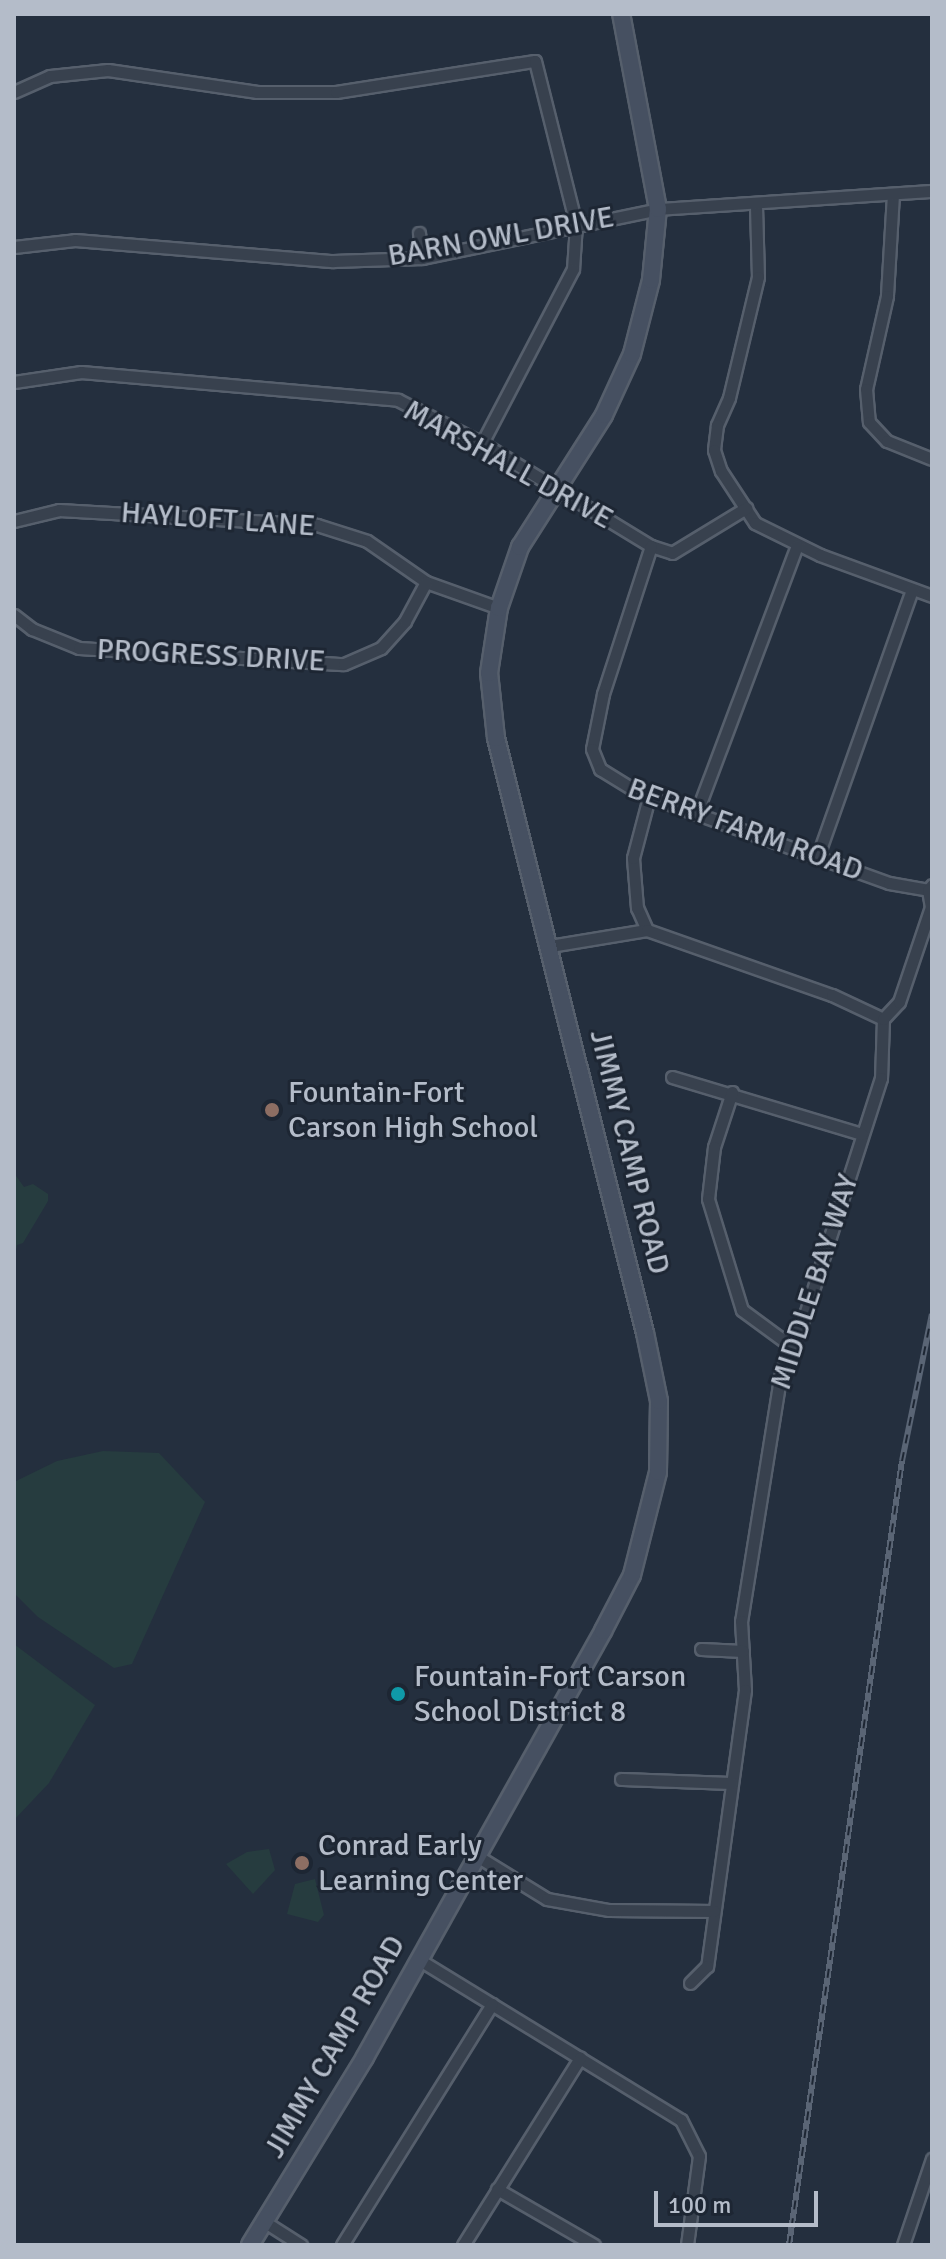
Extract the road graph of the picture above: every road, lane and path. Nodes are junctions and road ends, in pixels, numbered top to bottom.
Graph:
1 (621, 14) edge
2 (14, 92) edge
3 (932, 191) edge
4 (893, 194) junction
5 (756, 206) junction
6 (658, 209) junction
7 (576, 224) junction
8 (419, 233) dead end
9 (14, 247) edge
10 (422, 258) junction
11 (14, 382) edge
12 (482, 443) junction
13 (932, 459) edge
14 (556, 490) junction
15 (746, 508) junction
16 (14, 521) edge
17 (797, 545) junction
18 (651, 546) junction
19 (426, 582) junction
20 (912, 589) junction
21 (932, 596) edge
22 (499, 608) junction
23 (14, 615) edge
24 (649, 797) junction
25 (696, 814) junction
26 (817, 858) junction
27 (930, 888) edge
28 (647, 930) junction
29 (550, 946) junction
30 (883, 1019) junction
31 (672, 1077) dead end
32 (732, 1092) junction
33 (862, 1134) junction
34 (791, 1346) junction
35 (701, 1649) dead end
36 (743, 1651) junction
37 (621, 1779) dead end
38 (732, 1783) junction
39 (477, 1856) junction
40 (714, 1911) junction
41 (418, 1959) junction
42 (690, 1983) dead end
43 (492, 2004) junction
44 (580, 2058) junction
45 (932, 2159) edge
46 (497, 2189) junction
47 (265, 2222) junction
48 (250, 2245) edge
49 (301, 2245) edge
50 (342, 2245) edge
51 (463, 2245) edge
52 (594, 2245) edge
53 (687, 2245) edge
54 (903, 2245) edge

1 - 6 street, JIMMY CAMP ROAD
2 - 7 street
3 - 4 street, BARN OWL DRIVE
4 - 5 street, BARN OWL DRIVE
4 - 13 street
5 - 6 street, BARN OWL DRIVE
5 - 15 street
6 - 7 street, BARN OWL DRIVE
6 - 14 street, JIMMY CAMP ROAD
7 - 10 street, BARN OWL DRIVE
7 - 12 street
8 - 10 street
9 - 10 street, BARN OWL DRIVE
11 - 12 street, MARSHALL DRIVE
12 - 14 street, MARSHALL DRIVE
14 - 18 street, MARSHALL DRIVE
14 - 22 street, JIMMY CAMP ROAD
15 - 17 street
15 - 18 street
16 - 19 street, HAYLOFT LANE
17 - 20 street
17 - 25 street
18 - 24 street, BERRY FARM ROAD
19 - 22 street, HAYLOFT LANE
19 - 23 street, PROGRESS DRIVE
20 - 21 street
20 - 26 street
22 - 29 street, JIMMY CAMP ROAD
24 - 25 street, BERRY FARM ROAD
24 - 28 street
25 - 26 street, BERRY FARM ROAD
26 - 27 street, BERRY FARM ROAD
27 - 30 street
28 - 29 street
28 - 30 street
29 - 39 street, JIMMY CAMP ROAD
30 - 33 street, MIDDLE BAY WAY
31 - 32 street
32 - 33 street
32 - 34 street
33 - 34 street, MIDDLE BAY WAY
34 - 36 street, MIDDLE BAY WAY
35 - 36 street
36 - 38 street, MIDDLE BAY WAY
37 - 38 street
38 - 40 street, MIDDLE BAY WAY
39 - 40 street
39 - 41 street, JIMMY CAMP ROAD
40 - 42 street, MIDDLE BAY WAY
41 - 43 street
41 - 47 street, JIMMY CAMP ROAD
43 - 44 street
43 - 50 street
44 - 46 street
44 - 53 street
45 - 54 street
46 - 51 street
46 - 52 street
47 - 48 street, JIMMY CAMP ROAD
47 - 49 street

